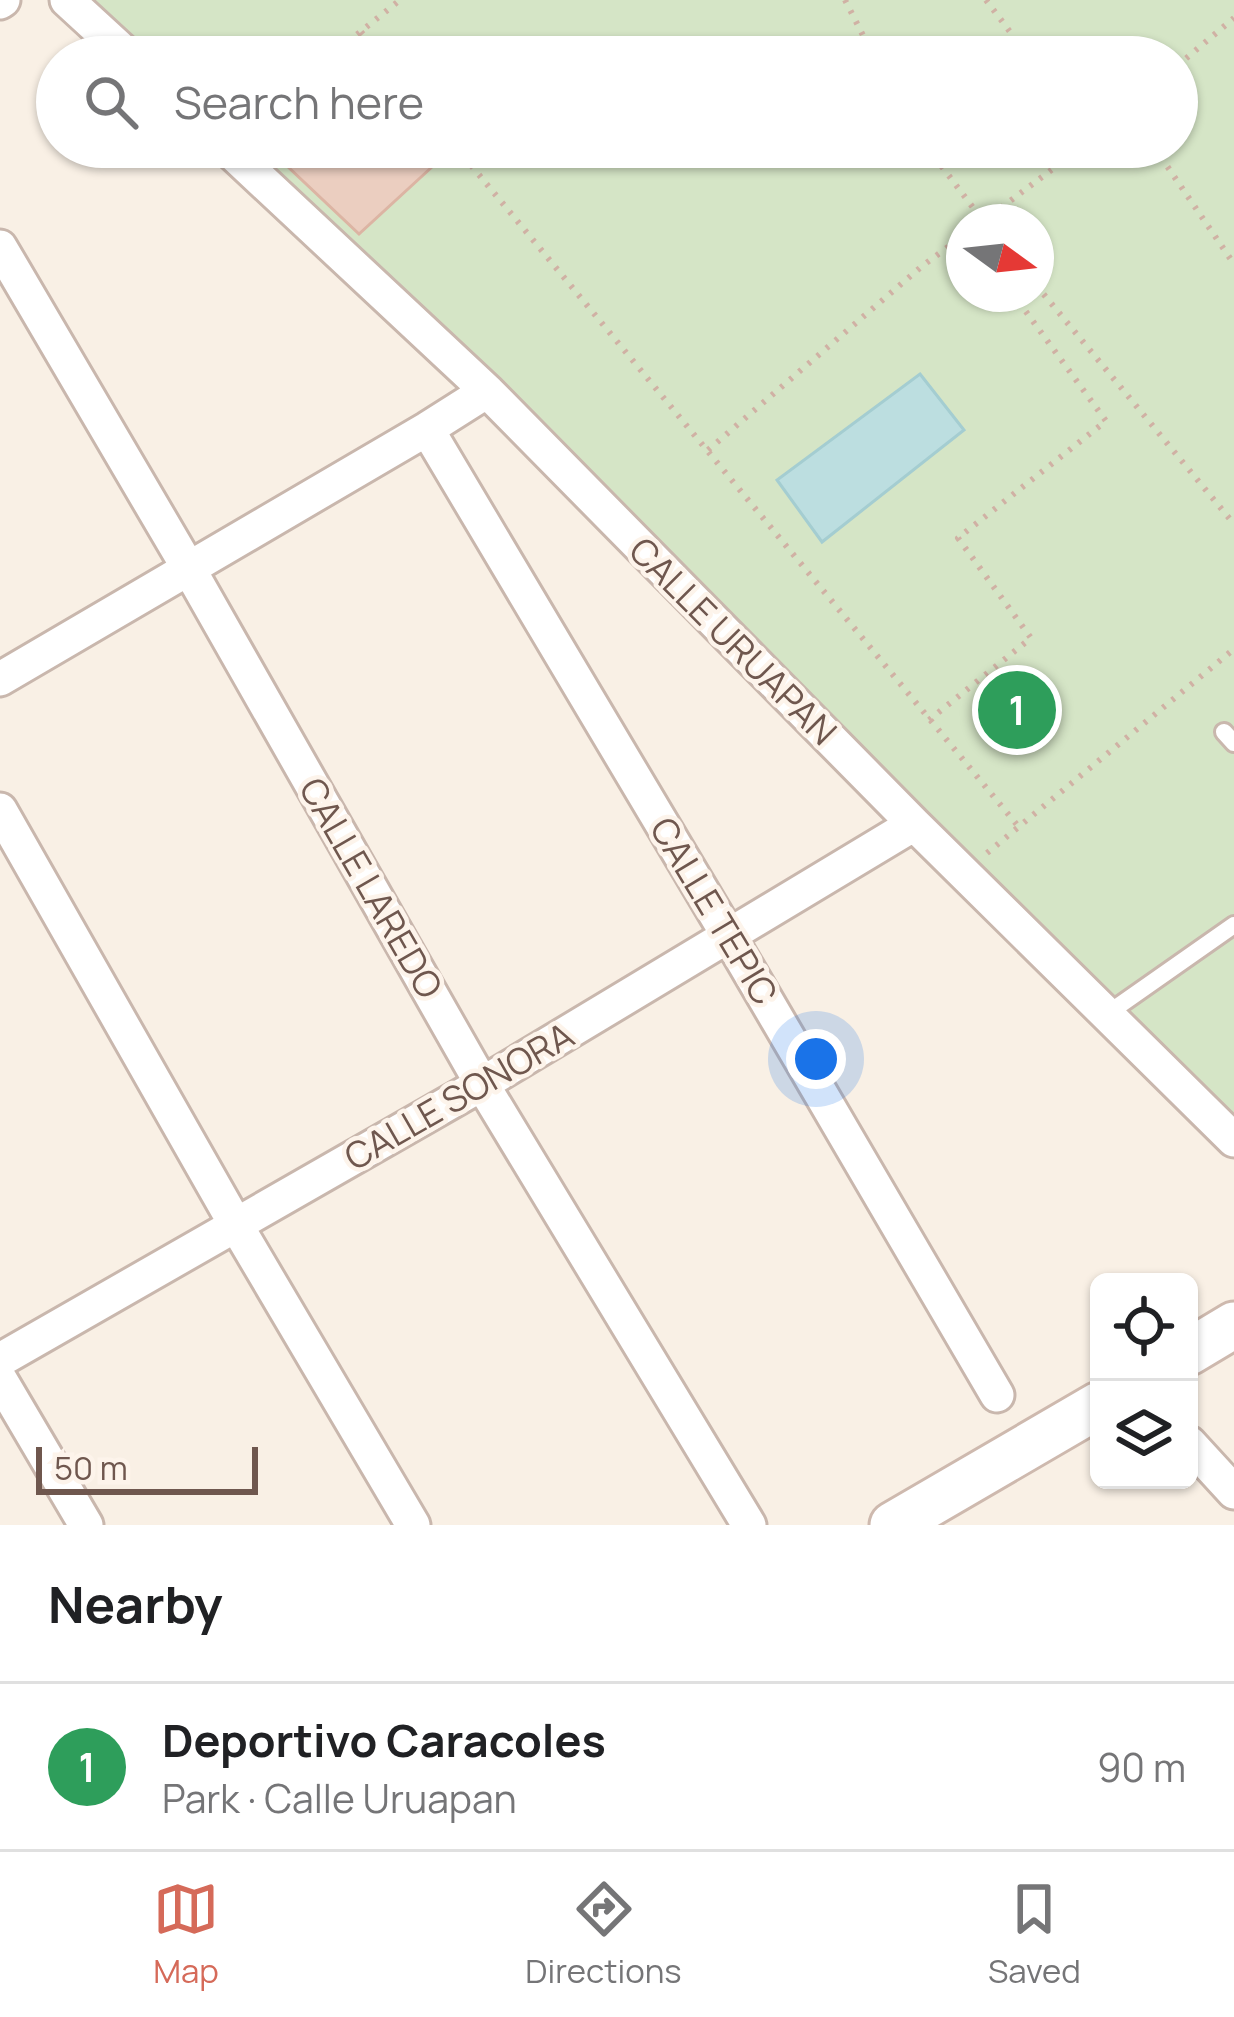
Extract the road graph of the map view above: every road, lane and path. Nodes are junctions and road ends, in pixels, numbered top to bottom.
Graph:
1 (67, 0) edge
2 (400, 0) edge
3 (845, 0) edge
4 (986, 0) edge
5 (1234, 18) edge
6 (360, 31) junction
7 (106, 36) edge
8 (354, 36) edge
9 (364, 36) edge
10 (863, 36) edge
11 (1013, 36) edge
12 (1198, 48) edge
13 (248, 168) edge
14 (474, 168) edge
15 (943, 168) edge
16 (1054, 168) edge
17 (1168, 168) edge
18 (970, 204) edge
19 (1007, 204) edge
20 (0, 247) edge
21 (946, 248) edge
22 (1234, 264) edge
23 (1054, 307) edge
24 (1026, 312) edge
25 (487, 391) junction
26 (428, 429) junction
27 (708, 450) junction
28 (1234, 524) edge
29 (189, 569) junction
30 (1234, 649) edge
31 (0, 679) edge
32 (928, 721) junction
33 (0, 810) edge
34 (914, 824) junction
35 (1018, 826) junction
36 (965, 873) junction
37 (1234, 925) edge
38 (728, 935) junction
39 (1107, 1014) junction
40 (482, 1084) junction
41 (1234, 1141) edge
42 (236, 1225) junction
43 (1234, 1325) edge
44 (1198, 1347) edge
45 (0, 1360) edge
46 (0, 1379) edge
47 (997, 1395) dead end
48 (1090, 1410) edge
49 (1198, 1452) edge
50 (1234, 1492) edge
51 (86, 1525) edge
52 (413, 1525) edge
53 (749, 1525) edge
54 (893, 1525) edge

1 - 7 street
2 - 6 path
3 - 10 path
4 - 11 path
5 - 12 path
6 - 8 path
6 - 9 path
13 - 25 street, CALLE URUAPAN
14 - 27 path
15 - 18 path
16 - 19 path
17 - 22 path
20 - 29 street, CALLE LAREDO
21 - 27 path
23 - 28 path
24 - 32 path
25 - 26 street
25 - 34 street, CALLE URUAPAN
26 - 29 street
26 - 38 street, CALLE TEPIC
27 - 32 path
29 - 31 street
29 - 40 street, CALLE LAREDO
30 - 35 path
32 - 35 path
33 - 42 street
34 - 36 street, CALLE URUAPAN
34 - 38 street, CALLE SONORA
35 - 36 path
36 - 39 street, CALLE URUAPAN
37 - 39 lane
38 - 40 street, CALLE SONORA
38 - 47 street, CALLE TEPIC
39 - 41 street, CALLE URUAPAN
40 - 42 street, CALLE SONORA
40 - 53 street, CALLE LAREDO
42 - 45 street, CALLE SONORA
42 - 52 street
43 - 44 main road
46 - 51 street
48 - 54 main road
49 - 50 street

